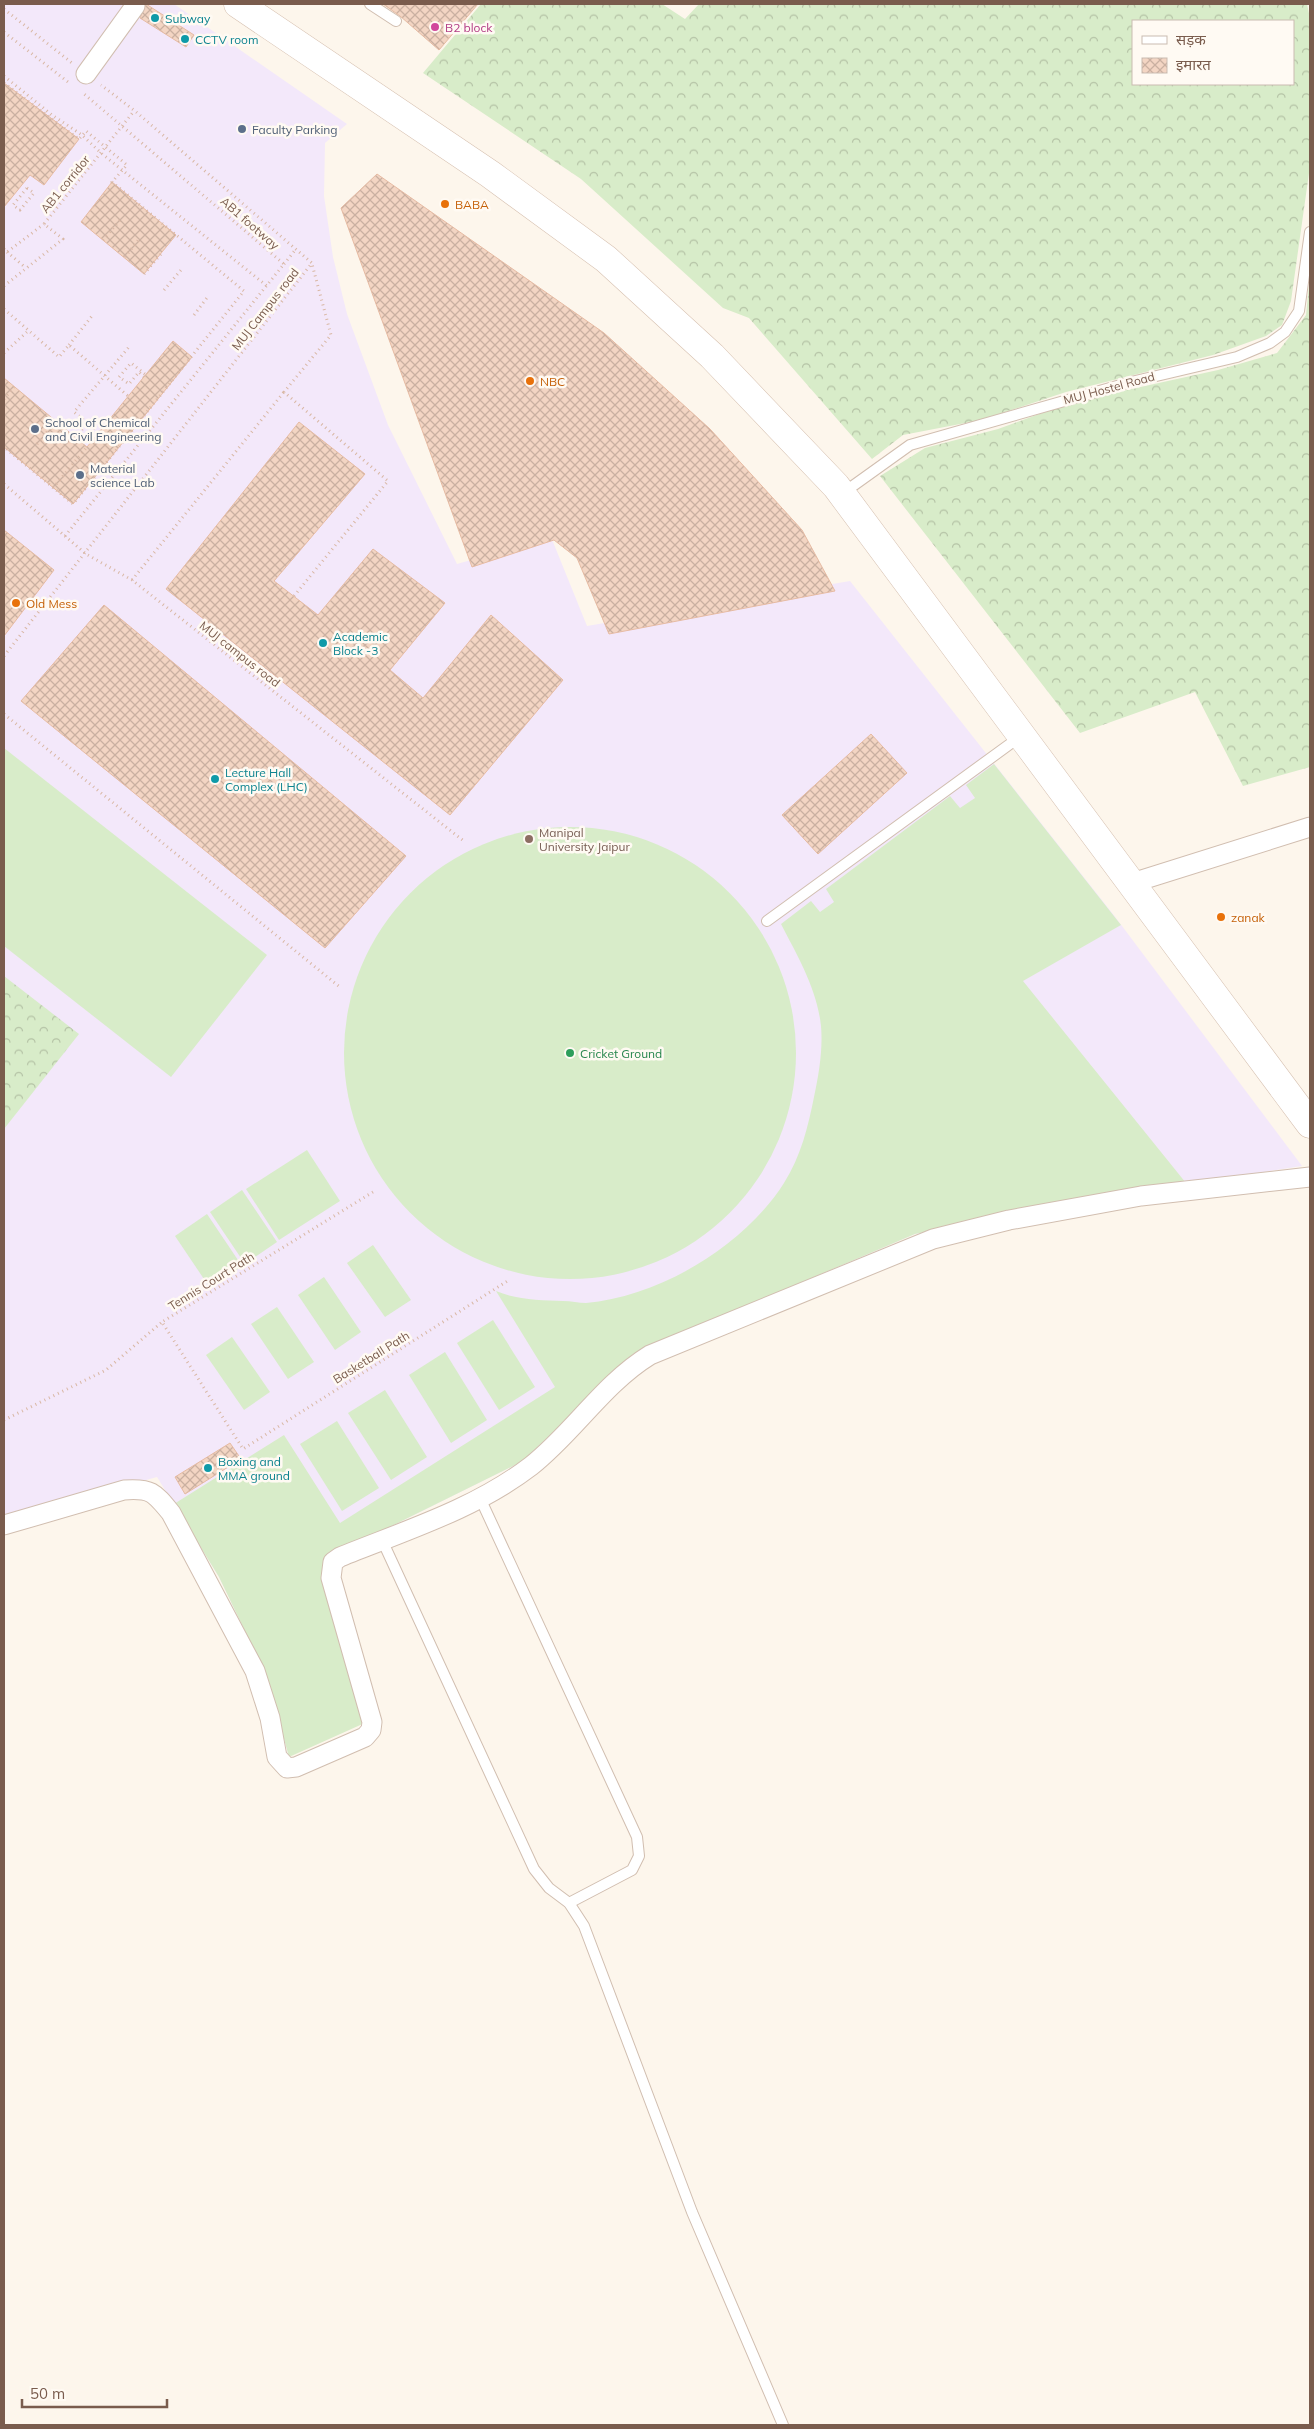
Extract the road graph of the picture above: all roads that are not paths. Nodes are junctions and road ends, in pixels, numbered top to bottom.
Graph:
1 (238, 4) edge
2 (370, 4) edge
3 (135, 6) dead end
4 (396, 21) dead end
5 (80, 80) road end
6 (1310, 232) edge
7 (842, 494) junction
8 (1022, 736) junction
9 (1310, 827) edge
10 (1132, 883) junction
11 (767, 921) dead end
12 (1310, 1124) edge
13 (1310, 1177) edge
14 (480, 1498) junction
15 (4, 1525) edge
16 (382, 1540) junction
17 (569, 1903) junction
18 (783, 2425) edge

1 - 7 street
2 - 4 lane
3 - 5 street
6 - 7 lane, MUJ Hostel Road
7 - 8 street
8 - 10 street
8 - 11 lane
9 - 10 street
10 - 12 street
13 - 14 street
14 - 16 street
14 - 17 lane
15 - 16 street
16 - 17 lane
17 - 18 lane

